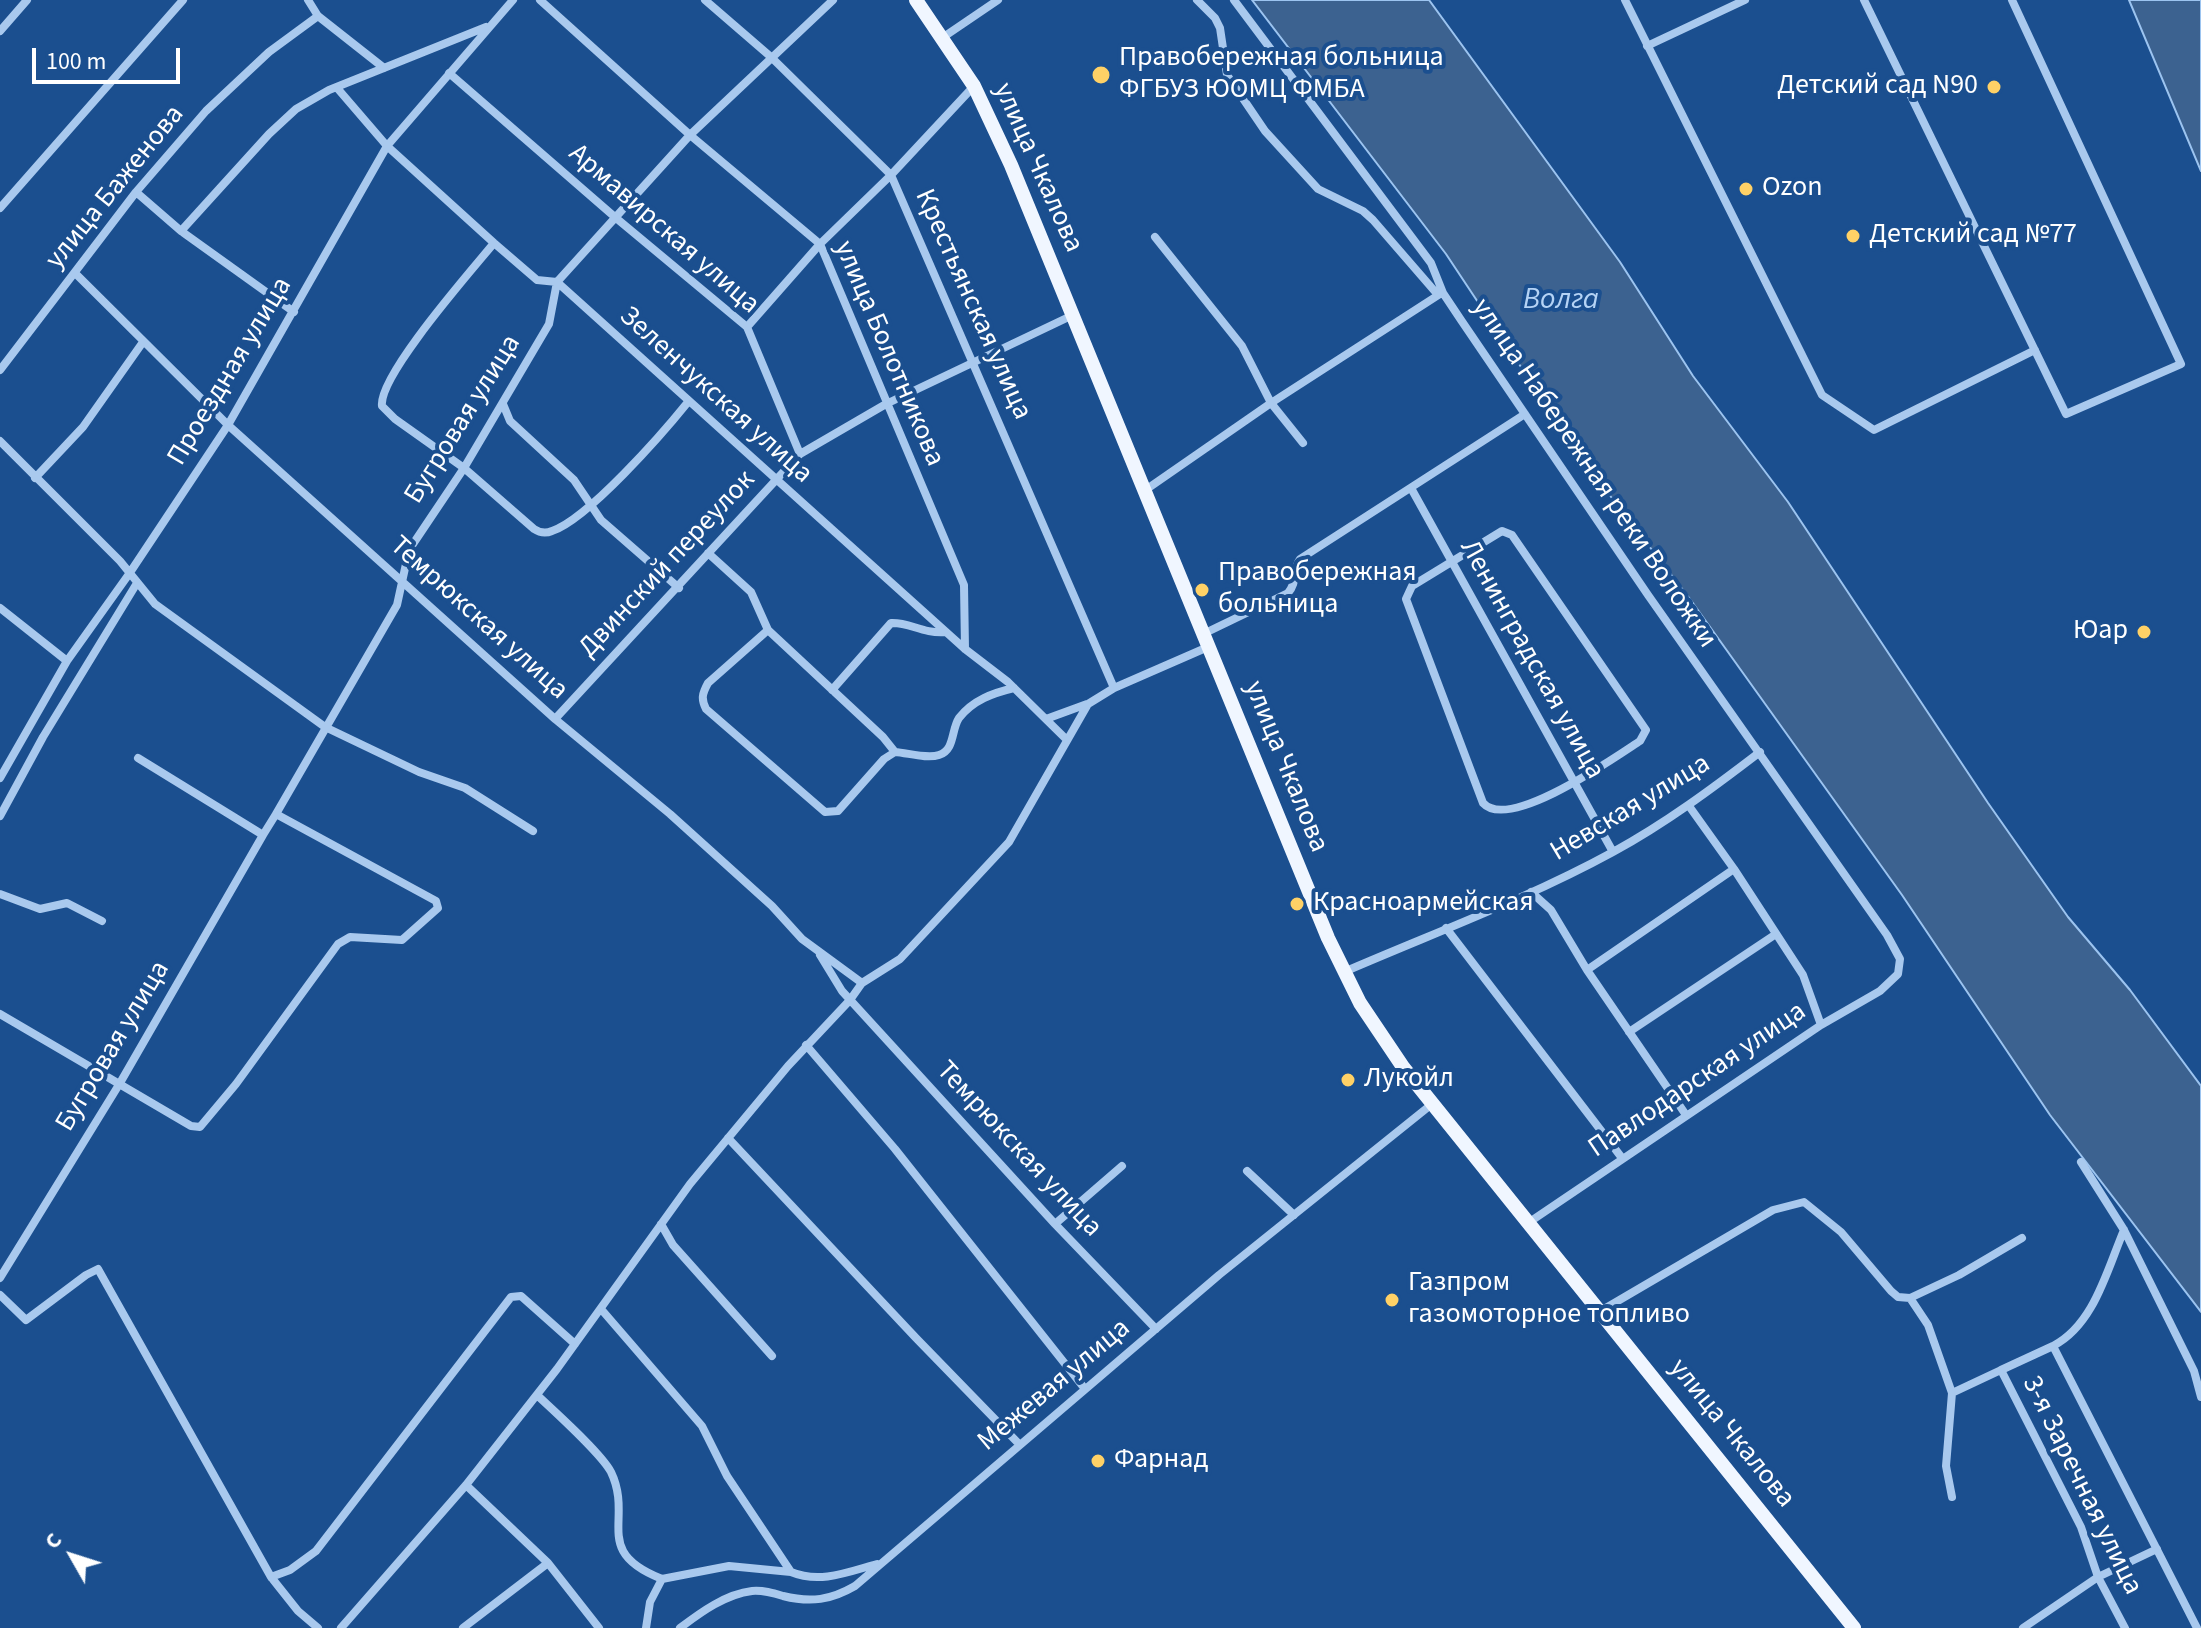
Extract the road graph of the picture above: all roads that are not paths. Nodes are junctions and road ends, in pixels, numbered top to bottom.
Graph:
1 (27, 0) edge
2 (183, 0) edge
3 (308, 0) edge
4 (513, 0) edge
5 (540, 0) edge
6 (705, 0) edge
7 (833, 0) edge
8 (916, 0) edge
9 (998, 0) edge
10 (1197, 0) edge
11 (1234, 0) edge
12 (1625, 0) edge
13 (1745, 0) edge
14 (1864, 0) edge
15 (2012, 0) edge
16 (318, 16) junction
17 (490, 25) junction
18 (0, 31) edge
19 (942, 38) junction
20 (1647, 46) junction
21 (771, 57) junction
22 (384, 68) junction
23 (449, 73) junction
24 (974, 86) junction
25 (338, 89) junction
26 (690, 135) junction
27 (387, 146) junction
28 (891, 175) junction
29 (136, 192) junction
30 (2, 202) edge
31 (616, 218) junction
32 (181, 231) junction
33 (1155, 237) dead end
34 (494, 243) junction
35 (820, 244) junction
36 (76, 274) junction
37 (557, 282) junction
38 (1440, 294) junction
39 (294, 312) junction
40 (1073, 315) junction
41 (747, 327) junction
42 (143, 342) junction
43 (2035, 350) junction
44 (974, 363) junction
45 (0, 370) edge
46 (688, 402) junction
47 (1271, 403) junction
48 (503, 404) junction
49 (886, 404) junction
50 (1525, 414) junction
51 (228, 425) junction
52 (0, 441) edge
53 (1303, 443) dead end
54 (800, 454) junction
55 (464, 468) junction
56 (35, 478) junction
57 (775, 480) junction
58 (1411, 488) junction
59 (1144, 491) junction
60 (590, 504) junction
61 (708, 553) junction
62 (1452, 562) junction
63 (129, 574) junction
64 (402, 579) junction
65 (137, 583) junction
66 (679, 588) junction
67 (0, 608) edge
68 (768, 630) junction
69 (946, 632) junction
70 (1205, 640) junction
71 (965, 649) junction
72 (67, 661) junction
73 (1014, 688) junction
74 (1114, 688) junction
75 (832, 690) junction
76 (1088, 704) junction
77 (555, 719) junction
78 (1046, 719) junction
79 (325, 727) junction
80 (1066, 739) junction
81 (895, 752) junction
82 (1760, 752) junction
83 (138, 758) dead end
84 (3, 766) edge
85 (0, 778) edge
86 (1573, 785) junction
87 (1689, 806) junction
88 (276, 814) junction
89 (0, 816) edge
90 (533, 831) dead end
91 (263, 835) junction
92 (1613, 852) junction
93 (1734, 869) junction
94 (1531, 892) junction
95 (0, 894) edge
96 (102, 921) dead end
97 (1446, 928) junction
98 (1776, 934) junction
99 (817, 950) junction
100 (1587, 970) junction
101 (1344, 972) junction
102 (1895, 979) joint
103 (862, 983) junction
104 (850, 1000) junction
105 (0, 1014) edge
106 (1821, 1025) junction
107 (1629, 1032) junction
108 (806, 1045) junction
109 (120, 1083) junction
110 (1432, 1104) junction
111 (1686, 1115) junction
112 (728, 1138) junction
113 (1622, 1158) junction
114 (2081, 1162) dead end
115 (1122, 1166) dead end
116 (1247, 1171) dead end
117 (1294, 1215) junction
118 (1527, 1223) junction
119 (661, 1224) junction
120 (1055, 1224) junction
121 (2124, 1230) junction
122 (2022, 1238) dead end
123 (0, 1278) edge
124 (0, 1295) edge
125 (1910, 1298) junction
126 (601, 1309) junction
127 (1599, 1312) junction
128 (1156, 1329) junction
129 (575, 1344) junction
130 (2053, 1346) junction
131 (772, 1356) dead end
132 (2001, 1370) junction
133 (2197, 1371) edge
134 (1085, 1389) junction
135 (1952, 1393) junction
136 (537, 1395) junction
137 (2201, 1397) edge
138 (1020, 1445) junction
139 (466, 1485) junction
140 (1952, 1497) dead end
141 (2157, 1549) junction
142 (548, 1563) junction
143 (882, 1563) junction
144 (791, 1572) junction
145 (271, 1577) junction
146 (2098, 1577) junction
147 (662, 1579) junction
148 (318, 1628) edge
149 (341, 1628) edge
150 (463, 1628) edge
151 (599, 1628) edge
152 (646, 1628) edge
153 (680, 1628) edge
154 (1854, 1628) edge
155 (2023, 1628) edge
156 (2125, 1628) edge
157 (2197, 1628) edge

1 - 18 street
2 - 30 street
3 - 16 street
4 - 17 street, Проездная улица
5 - 26 street, улица Болотникова
6 - 21 street, Крестьянская улица
7 - 21 street
8 - 19 main road, улица Чкалова
9 - 19 street
10 - 38 street
11 - 38 street, улица Набережная реки Воложки
12 - 20 street
13 - 20 street
14 - 43 street
15 - 43 street
16 - 22 street
16 - 29 street, улица Баженова
17 - 22 street
17 - 23 street, Проездная улица
19 - 24 main road, улица Чкалова
20 - 43 street
21 - 26 street
21 - 28 street, Крестьянская улица
22 - 25 street
23 - 27 street, Проездная улица
23 - 31 street, Армавирская улица
24 - 28 street
24 - 40 main road, улица Чкалова
25 - 27 street, Зеленчукская улица
25 - 32 street
26 - 31 street
26 - 35 street, улица Болотникова
27 - 34 street, Зеленчукская улица
27 - 39 street, Проездная улица
28 - 35 street
28 - 44 street, Крестьянская улица
29 - 32 street
29 - 36 street, улица Баженова
31 - 37 street
31 - 41 street, Армавирская улица
32 - 39 street
33 - 47 street
34 - 37 street, Зеленчукская улица
34 - 55 street
35 - 41 street
35 - 49 street, улица Болотникова
36 - 42 street, Темрюкская улица
36 - 45 street, улица Баженова
37 - 46 street, Зеленчукская улица
37 - 48 street, Бугровая улица
38 - 47 street
38 - 50 street, улица Набережная реки Воложки
39 - 51 street, Проездная улица
40 - 44 street, Двинский переулок
40 - 59 main road, улица Чкалова
41 - 54 street, Армавирская улица
42 - 51 street, Темрюкская улица
42 - 56 street
44 - 49 street, Двинский переулок
44 - 74 street, Крестьянская улица
46 - 57 street, Зеленчукская улица
46 - 60 street
47 - 53 street
47 - 59 street
48 - 55 street, Бугровая улица
48 - 60 street
49 - 54 street, Двинский переулок
49 - 71 street, улица Болотникова
50 - 58 street
50 - 82 street, улица Набережная реки Воложки
51 - 63 street, Проездная улица
51 - 64 street, Темрюкская улица
52 - 56 street
54 - 57 street, Двинский переулок
55 - 60 street
55 - 64 street, Бугровая улица
56 - 63 street
57 - 61 street, Двинский переулок
57 - 69 street, Зеленчукская улица
58 - 62 street, Ленинградская улица
58 - 70 street
59 - 70 main road, улица Чкалова
60 - 66 street
61 - 66 street, Двинский переулок
61 - 68 street
62 - 86 street, Ленинградская улица
62 - 86 street
62 - 86 street
63 - 65 street
63 - 72 street, Проездная улица
64 - 77 street, Темрюкская улица
64 - 79 street, Бугровая улица
65 - 79 street
65 - 89 street
66 - 77 street, Двинский переулок
67 - 72 street
68 - 75 street
68 - 81 street
69 - 71 street, Зеленчукская улица
69 - 75 street
70 - 74 street
70 - 101 main road, улица Чкалова
71 - 73 street, Зеленчукская улица
72 - 84 street, Проездная улица
73 - 78 street, Зеленчукская улица
73 - 81 street
74 - 76 street
75 - 81 street
76 - 78 street
76 - 80 street
77 - 99 street, Темрюкская улица
78 - 80 street, Зеленчукская улица
79 - 88 street
79 - 90 street
80 - 103 street
82 - 87 street, Невская улица
82 - 102 street, улица Набережная реки Воложки
83 - 91 street
84 - 85 street, Проездная улица
86 - 92 street, Ленинградская улица
87 - 92 street, Невская улица
87 - 93 street
88 - 91 street, Бугровая улица
88 - 109 street
91 - 109 street, Бугровая улица
92 - 94 street, Невская улица
93 - 98 street
93 - 100 street
94 - 97 street, Невская улица
94 - 100 street
95 - 96 street
97 - 101 street, Невская улица
97 - 113 street
98 - 106 street
98 - 107 street
99 - 103 street, Темрюкская улица
99 - 104 street, Темрюкская улица
100 - 107 street
101 - 110 main road, улица Чкалова
102 - 106 street, Павлодарская улица
103 - 104 street
104 - 108 street
104 - 120 street, Темрюкская улица
105 - 109 street
106 - 111 street, Павлодарская улица
107 - 111 street
108 - 112 street
108 - 134 street
109 - 123 street, Бугровая улица
110 - 117 street, Межевая улица
110 - 118 main road, улица Чкалова
111 - 113 street, Павлодарская улица
112 - 119 street
112 - 138 street
113 - 118 street, Павлодарская улица
114 - 121 street
115 - 120 street
116 - 117 street
117 - 128 street, Межевая улица
118 - 127 main road, улица Чкалова
119 - 126 street
119 - 131 street
120 - 128 street, Темрюкская улица
121 - 130 street, 3-я Заречная улица
121 - 133 street
122 - 125 street
124 - 145 street
125 - 127 street
125 - 135 street
126 - 129 street
126 - 144 street
127 - 154 main road, улица Чкалова
128 - 134 street, Межевая улица
129 - 136 street
129 - 145 street
130 - 132 street, 3-я Заречная улица
130 - 141 street
132 - 135 street
132 - 146 street, 3-я Заречная улица
133 - 137 street
134 - 138 street, Межевая улица
135 - 140 street
136 - 139 street
136 - 147 street
138 - 143 street, Межевая улица
139 - 142 street
139 - 149 street
141 - 146 street
141 - 157 street
142 - 150 street
142 - 151 street
143 - 144 street
143 - 153 street, Межевая улица
144 - 147 street
145 - 148 street
146 - 155 street
146 - 156 street, 3-я Заречная улица
147 - 152 street

